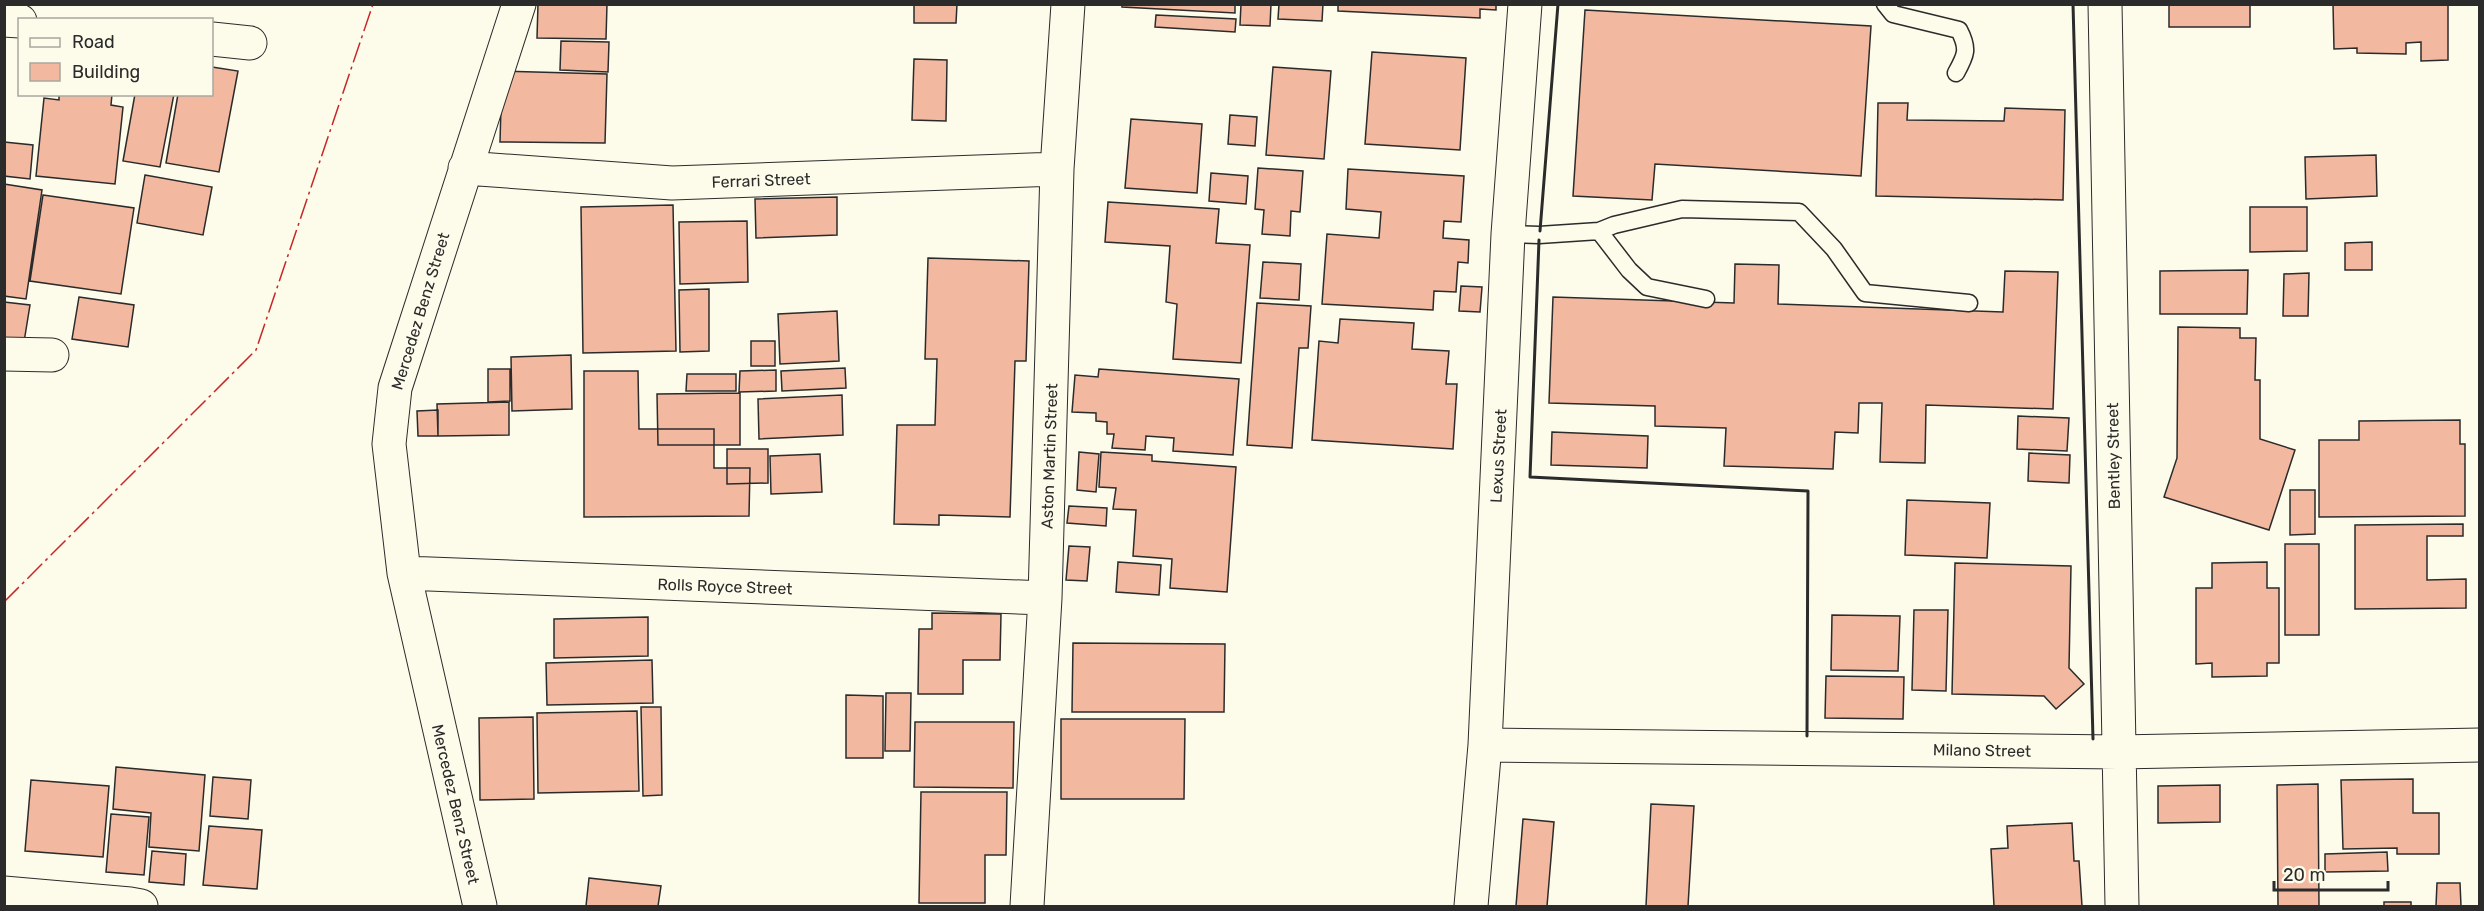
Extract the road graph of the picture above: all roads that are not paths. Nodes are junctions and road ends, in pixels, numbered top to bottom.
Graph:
1 (519, 4) edge
2 (1068, 4) edge
3 (1525, 4) edge
4 (1885, 4) edge
5 (2105, 4) edge
6 (213, 39) edge
7 (250, 43) dead end
8 (1956, 73) dead end
9 (465, 168) junction
10 (1058, 169) junction
11 (1599, 231) junction
12 (1508, 234) junction
13 (1706, 299) dead end
14 (1969, 303) dead end
15 (4, 354) edge
16 (52, 355) dead end
17 (404, 573) junction
18 (1045, 598) junction
19 (1485, 745) junction
20 (2480, 745) edge
21 (2118, 752) junction
22 (4, 893) edge
23 (135, 905) edge
24 (480, 906) edge
25 (1027, 906) edge
26 (1471, 906) edge
27 (2122, 906) edge

1 - 9 street, Mercedez Benz Street
2 - 10 street, Aston Martin Street
3 - 12 street, Lexus Street
4 - 8 lane
5 - 21 street, Bentley Street
6 - 7 street
9 - 10 street, Ferrari Street
9 - 17 street, Mercedez Benz Street
10 - 18 street, Aston Martin Street
11 - 12 lane
11 - 13 lane
11 - 14 lane
12 - 19 street, Lexus Street
15 - 16 street
17 - 18 street, Rolls Royce Street
17 - 24 street, Mercedez Benz Street
18 - 25 street, Aston Martin Street
19 - 21 street, Milano Street
19 - 26 street, Lexus Street
20 - 21 street, Milano Street
21 - 27 street, Bentley Street
22 - 23 street

